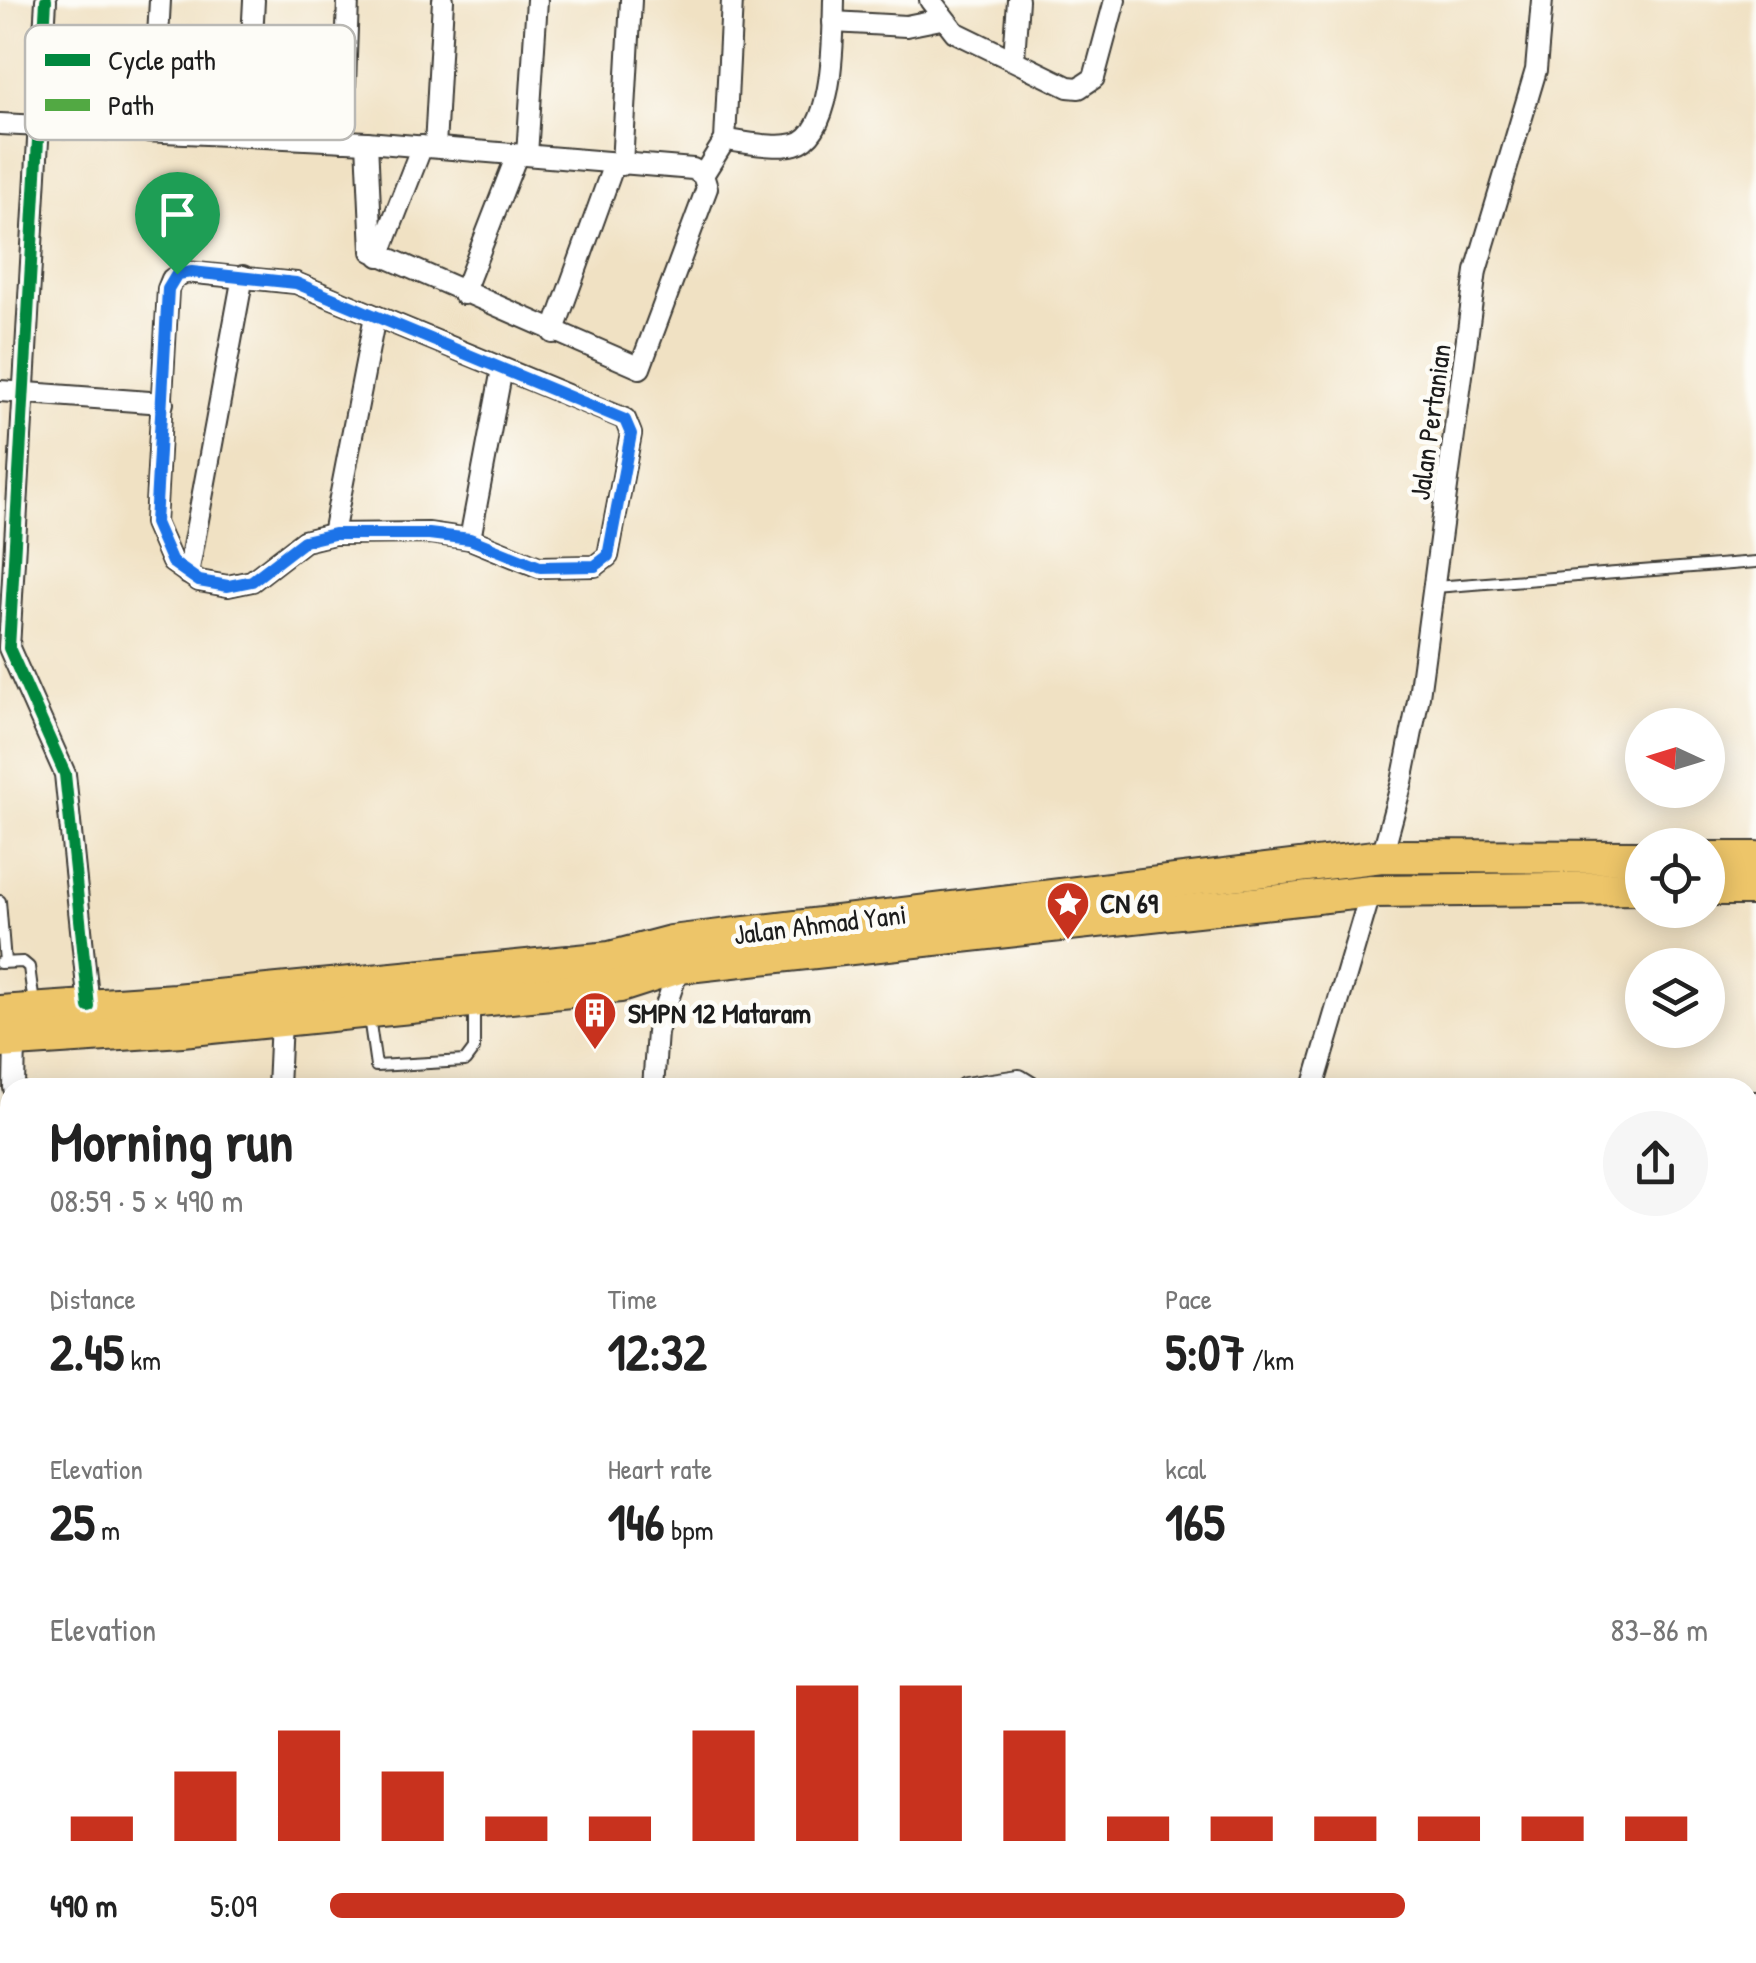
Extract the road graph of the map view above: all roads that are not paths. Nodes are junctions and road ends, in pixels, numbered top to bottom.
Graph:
1 (46, 0) edge
2 (160, 0) edge
3 (254, 0) edge
4 (348, 0) edge
5 (443, 0) edge
6 (537, 0) edge
7 (631, 0) edge
8 (732, 0) edge
9 (834, 0) edge
10 (1018, 0) edge
11 (1116, 0) edge
12 (1542, 0) edge
13 (935, 9) edge
14 (833, 22) junction
15 (45, 25) edge
16 (159, 25) edge
17 (253, 25) edge
18 (347, 25) edge
19 (1014, 58) junction
20 (0, 124) edge
21 (25, 125) edge
22 (38, 140) edge
23 (324, 140) edge
24 (725, 140) junction
25 (343, 141) joint
26 (368, 142) junction
27 (428, 146) junction
28 (522, 155) junction
29 (618, 164) junction
30 (703, 175) junction
31 (379, 256) junction
32 (244, 276) junction
33 (463, 294) junction
34 (375, 316) junction
35 (553, 333) junction
36 (502, 369) junction
37 (0, 390) edge
38 (24, 392) junction
39 (163, 403) junction
40 (334, 534) junction
41 (470, 539) junction
42 (1756, 562) edge
43 (188, 574) junction
44 (1434, 587) junction
45 (1382, 856) junction
46 (1625, 857) edge
47 (1725, 858) edge
48 (1756, 858) edge
49 (1625, 888) edge
50 (1725, 889) edge
51 (1756, 890) edge
52 (1371, 891) junction
53 (0, 901) edge
54 (672, 960) junction
55 (2, 962) edge
56 (615, 972) junction
57 (474, 1001) junction
58 (89, 1006) junction
59 (34, 1012) junction
60 (368, 1012) junction
61 (178, 1015) junction
62 (280, 1020) junction
63 (5, 1032) edge
64 (12, 1078) edge
65 (278, 1078) edge
66 (654, 1078) edge
67 (1315, 1078) edge

1 - 15 street
2 - 16 street
3 - 17 street
4 - 18 street
5 - 27 street
6 - 28 street
7 - 29 street
8 - 24 street
9 - 14 street
10 - 19 street
11 - 19 street
12 - 44 street, Jalan Pertanian
13 - 14 street
13 - 19 street
14 - 24 street
20 - 21 street
22 - 38 street
23 - 25 street
24 - 30 street
25 - 26 street
26 - 27 street
26 - 31 street
27 - 28 street
27 - 31 street
28 - 29 street
28 - 33 street
29 - 30 street
29 - 35 street
30 - 35 street
31 - 33 street
32 - 34 street
32 - 39 street
32 - 43 street
33 - 35 street
34 - 36 street
34 - 40 street
36 - 41 street
36 - 41 street
37 - 38 street
38 - 39 street
38 - 58 street
39 - 43 street
40 - 41 street
40 - 43 street
42 - 44 lane
44 - 45 street, Jalan Pertanian
45 - 46 highway, Jalan Ahmad Yani
45 - 54 highway, Jalan Ahmad Yani
47 - 48 highway
49 - 52 highway
50 - 51 highway
52 - 54 highway
52 - 67 street
53 - 55 lane
54 - 56 highway, Jalan Ahmad Yani
54 - 66 street
55 - 59 lane
56 - 57 highway
56 - 61 highway, Jalan Ahmad Yani
57 - 60 highway
57 - 60 lane
58 - 59 highway, Jalan Ahmad Yani
58 - 61 highway, Jalan Ahmad Yani
59 - 63 highway, Jalan Ahmad Yani
60 - 62 highway
61 - 62 highway
61 - 63 highway
62 - 65 street
63 - 64 street

